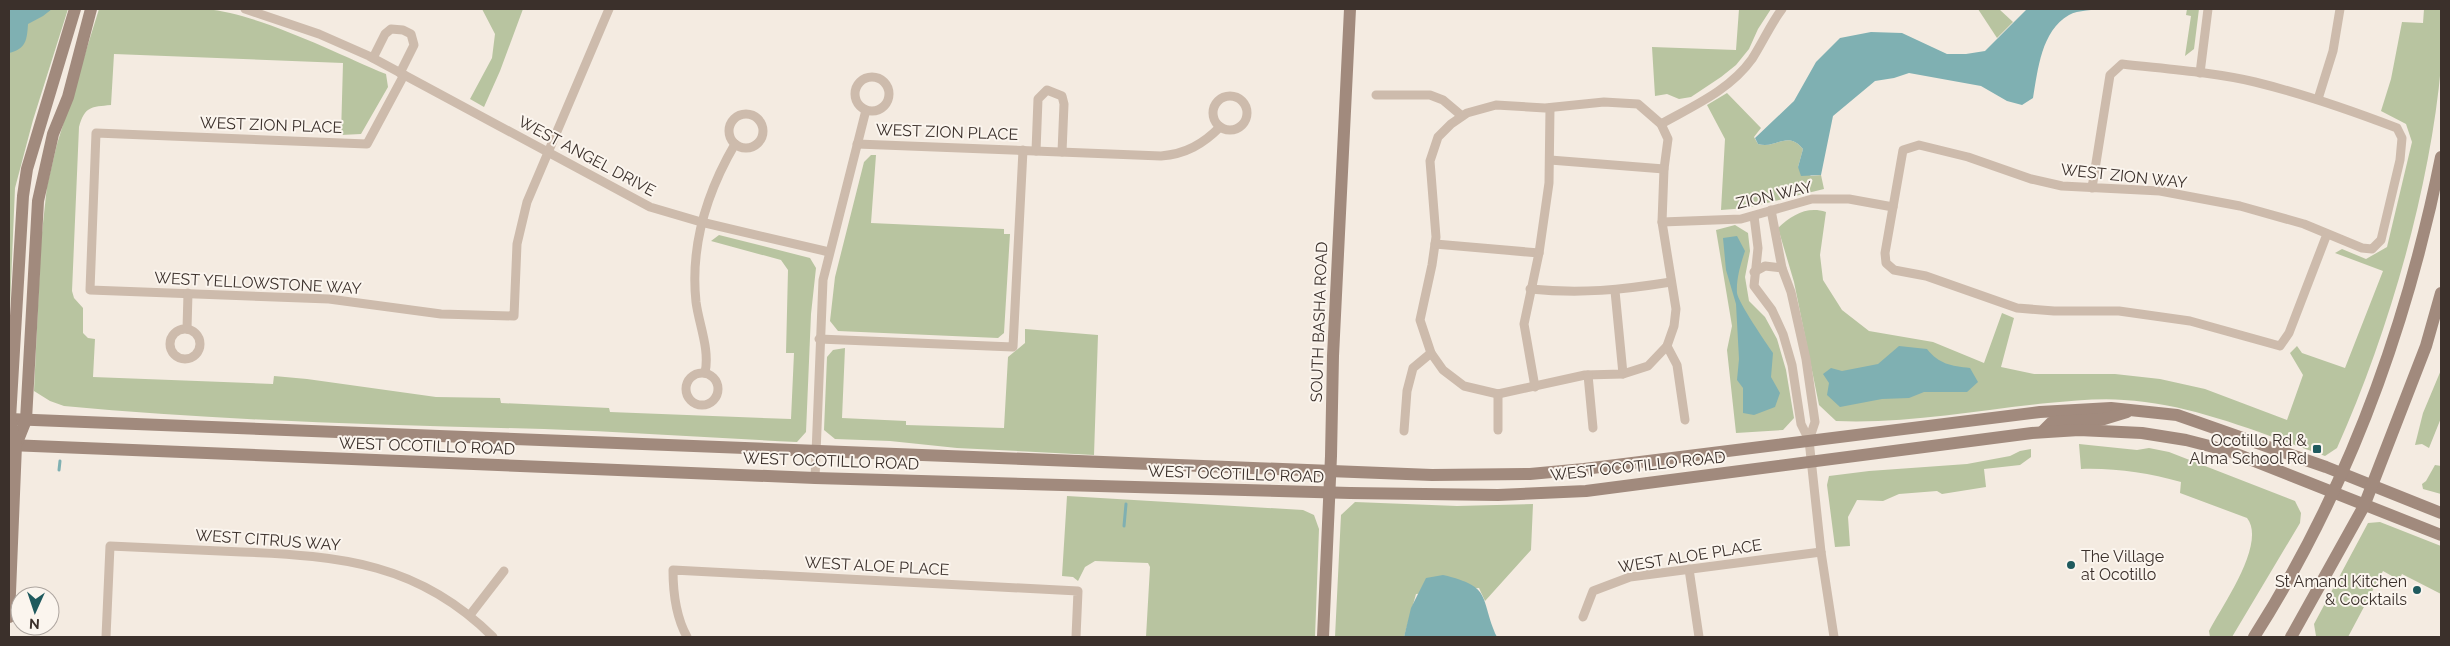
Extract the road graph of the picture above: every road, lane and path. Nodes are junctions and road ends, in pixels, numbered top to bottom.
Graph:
1 (75, 9) edge
2 (91, 9) edge
3 (246, 9) edge
4 (609, 9) edge
5 (1350, 9) edge
6 (1782, 9) edge
7 (2208, 9) edge
8 (2340, 9) edge
9 (373, 58) junction
10 (2200, 72) junction
11 (402, 74) junction
12 (1376, 95) dead end
13 (2318, 99) junction
14 (1550, 108) junction
15 (866, 110) dead end
16 (1462, 116) junction
17 (1661, 124) junction
18 (1220, 127) dead end
19 (735, 144) dead end
20 (857, 144) junction
21 (1023, 150) junction
22 (1036, 151) junction
23 (1062, 152) junction
24 (548, 153) junction
25 (2441, 157) edge
26 (1550, 160) junction
27 (1664, 169) junction
28 (2092, 188) junction
29 (2438, 193) edge
30 (1893, 207) junction
31 (1771, 210) junction
32 (1754, 216) junction
33 (701, 222) junction
34 (1662, 222) junction
35 (2328, 234) junction
36 (1435, 244) junction
37 (829, 252) junction
38 (1539, 253) junction
39 (1782, 268) junction
40 (1754, 272) junction
41 (1671, 282) junction
42 (1530, 289) junction
43 (90, 290) joint
44 (1615, 292) junction
45 (188, 293) junction
46 (2441, 293) edge
47 (187, 329) dead end
48 (819, 339) junction
49 (1667, 346) junction
50 (1431, 353) junction
51 (705, 373) dead end
52 (1623, 374) junction
53 (1588, 375) junction
54 (1535, 387) junction
55 (1498, 394) junction
56 (2134, 410) junction
57 (10, 419) edge
58 (26, 420) junction
59 (1685, 420) dead end
60 (1593, 428) dead end
61 (1498, 430) dead end
62 (1404, 431) dead end
63 (2042, 432) junction
64 (1809, 440) junction
65 (12, 445) edge
66 (816, 451) junction
67 (1811, 462) junction
68 (1331, 473) junction
69 (2342, 473) junction
70 (815, 478) junction
71 (2372, 486) junction
72 (1330, 492) junction
73 (2333, 493) junction
74 (2364, 506) junction
75 (2441, 513) edge
76 (2441, 535) edge
77 (1821, 552) junction
78 (1689, 569) junction
79 (504, 571) dead end
80 (470, 615) junction
81 (9, 617) edge
82 (1583, 617) dead end
83 (106, 637) edge
84 (493, 637) edge
85 (688, 637) edge
86 (1076, 637) edge
87 (1323, 637) edge
88 (1699, 637) edge
89 (1834, 637) edge
90 (2254, 637) edge
91 (2291, 637) edge

1 - 57 main road
2 - 58 main road
3 - 9 street, WEST ANGEL DRIVE
4 - 24 street
5 - 68 main road, SOUTH BASHA ROAD
6 - 17 street
7 - 10 street
8 - 13 street
9 - 11 street, WEST ANGEL DRIVE
9 - 11 street
10 - 13 street
10 - 28 street
11 - 24 street, WEST ANGEL DRIVE
11 - 43 street, WEST ZION PLACE
12 - 16 street
13 - 35 street, WEST ZION WAY
14 - 16 street
14 - 17 street
14 - 26 street
15 - 20 street
16 - 36 street
17 - 27 street
18 - 23 street, WEST ZION PLACE
19 - 33 street
20 - 21 street, WEST ZION PLACE
20 - 37 street
21 - 22 street, WEST ZION PLACE
21 - 48 street
22 - 23 street, WEST ZION PLACE
22 - 23 street, WEST ZION PLACE
24 - 33 street, WEST ANGEL DRIVE
24 - 45 street, WEST YELLOWSTONE WAY
25 - 29 main road
26 - 27 street
26 - 38 street
27 - 34 street
28 - 30 street, WEST ZION WAY
28 - 35 street, WEST ZION WAY
29 - 69 main road
30 - 31 street, ZION WAY
30 - 35 street
31 - 32 street, ZION WAY
31 - 39 street
32 - 34 street, ZION WAY
32 - 40 street
33 - 37 street, WEST ANGEL DRIVE
33 - 51 street
34 - 41 street
36 - 38 street
36 - 50 street
37 - 48 street
38 - 42 street
39 - 40 street
39 - 64 street
40 - 64 street
41 - 44 street
41 - 49 street
42 - 44 street
42 - 54 street
43 - 45 street, WEST YELLOWSTONE WAY
44 - 52 street
45 - 47 street
46 - 71 main road
48 - 66 street
49 - 52 street
49 - 59 street
50 - 55 street
50 - 62 street
52 - 53 street
53 - 54 street
53 - 60 street
54 - 55 street
55 - 61 street
56 - 63 main road
56 - 64 main road, WEST OCOTILLO ROAD
56 - 69 main road, WEST OCOTILLO ROAD
57 - 58 main road, WEST OCOTILLO ROAD
57 - 65 main road
58 - 65 main road
58 - 66 main road, WEST OCOTILLO ROAD
63 - 67 main road, WEST OCOTILLO ROAD
63 - 73 main road, WEST OCOTILLO ROAD
64 - 67 street
64 - 68 main road, WEST OCOTILLO ROAD
65 - 70 main road, WEST OCOTILLO ROAD
65 - 81 main road
66 - 68 main road, WEST OCOTILLO ROAD
66 - 70 street
67 - 72 main road, WEST OCOTILLO ROAD
67 - 77 street
68 - 72 main road, SOUTH BASHA ROAD
69 - 71 main road, WEST OCOTILLO ROAD
69 - 73 main road
70 - 72 main road, WEST OCOTILLO ROAD
71 - 74 main road
71 - 75 main road, WEST OCOTILLO ROAD
72 - 87 main road, SOUTH BASHA ROAD
73 - 74 main road, WEST OCOTILLO ROAD
73 - 90 main road
74 - 76 main road, WEST OCOTILLO ROAD
74 - 91 main road
77 - 78 street, WEST ALOE PLACE
77 - 89 street
78 - 82 street, WEST ALOE PLACE
78 - 88 street
79 - 80 street
80 - 83 street, WEST CITRUS WAY
80 - 84 street, WEST CITRUS WAY
85 - 86 street, WEST ALOE PLACE

